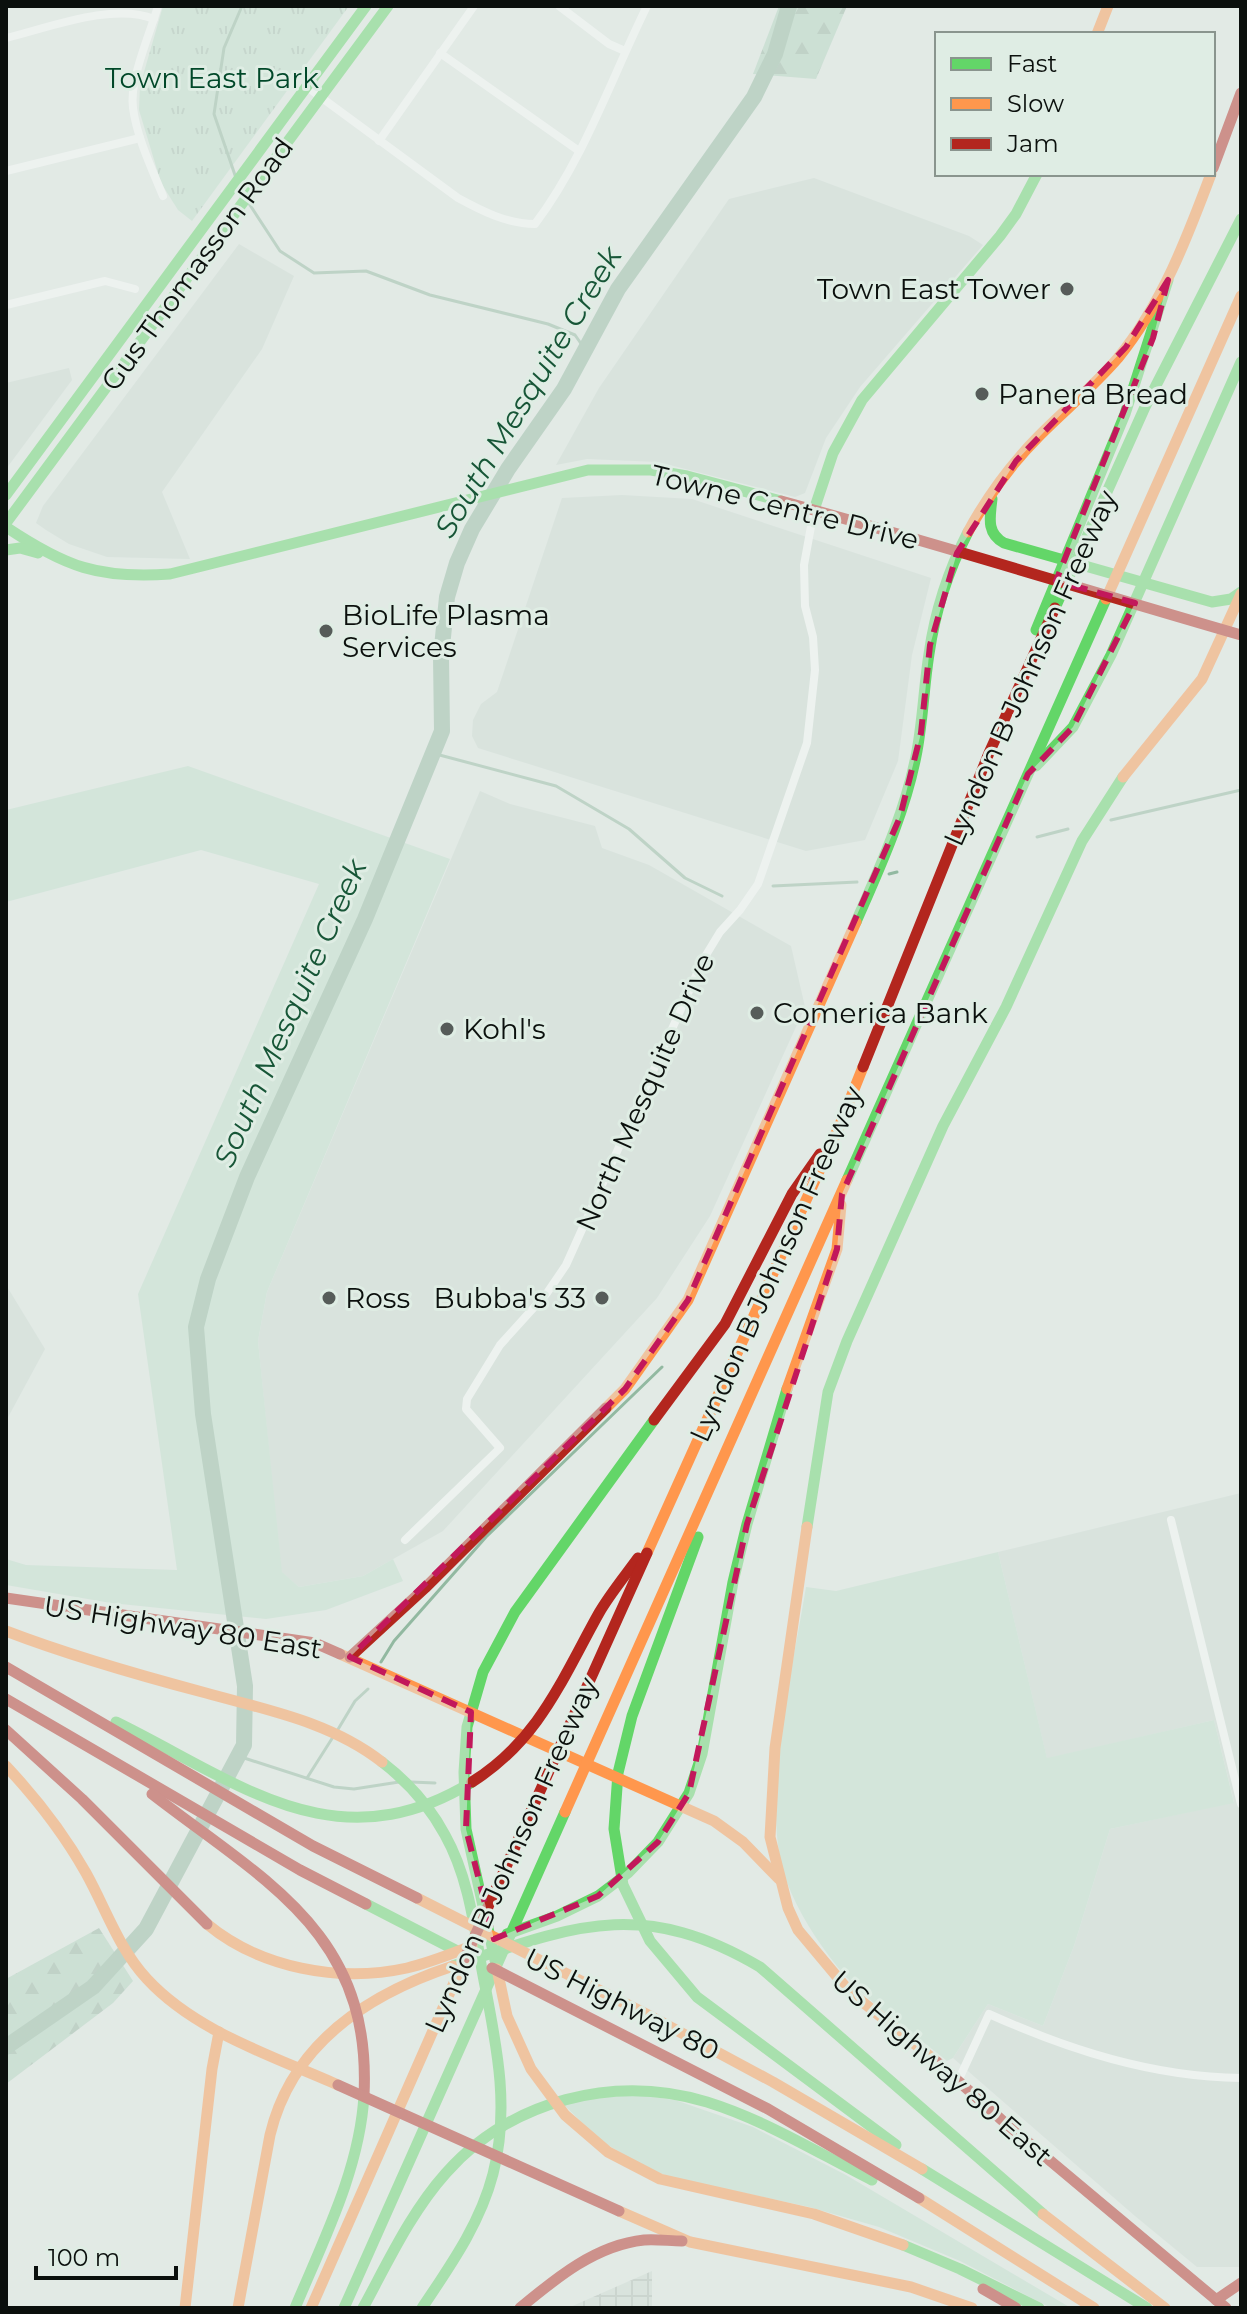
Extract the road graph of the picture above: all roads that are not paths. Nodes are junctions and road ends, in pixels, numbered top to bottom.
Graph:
1 (158, 6) edge
2 (366, 6) edge
3 (388, 6) edge
4 (474, 6) edge
5 (559, 6) edge
6 (647, 6) edge
7 (1108, 6) edge
8 (154, 19) junction
9 (1098, 32) edge
10 (6, 38) edge
11 (625, 51) junction
12 (440, 53) junction
13 (307, 87) junction
14 (1241, 93) edge
15 (319, 98) junction
16 (140, 138) junction
17 (379, 141) junction
18 (579, 151) junction
19 (1215, 163) edge
20 (6, 171) edge
21 (1036, 176) edge
22 (1210, 176) edge
23 (163, 196) dead end
24 (1241, 219) edge
25 (1168, 280) junction
26 (135, 289) dead end
27 (1241, 296) edge
28 (6, 305) edge
29 (110, 355) junction
30 (1241, 362) edge
31 (124, 365) junction
32 (993, 492) junction
33 (6, 495) edge
34 (814, 510) junction
35 (6, 525) edge
36 (6, 550) edge
37 (957, 553) junction
38 (47, 554) junction
39 (1241, 593) edge
40 (1226, 631) junction
41 (1241, 635) edge
42 (989, 753) junction
43 (1028, 774) junction
44 (839, 1127) junction
45 (842, 1194) junction
46 (728, 1450) junction
47 (1171, 1520) dead end
48 (659, 1528) junction
49 (405, 1540) dead end
50 (6, 1598) edge
51 (6, 1631) edge
52 (350, 1657) junction
53 (6, 1667) edge
54 (6, 1699) edge
55 (6, 1730) edge
56 (6, 1766) edge
57 (194, 1772) junction
58 (1241, 1804) edge
59 (174, 1805) junction
60 (780, 1880) junction
61 (219, 2032) junction
62 (1241, 2078) edge
63 (959, 2079) junction
64 (945, 2182) junction
65 (915, 2196) junction
66 (872, 2233) junction
67 (690, 2242) junction
68 (1241, 2283) edge
69 (947, 2303) edge
70 (1221, 2304) edge
71 (185, 2308) edge
72 (238, 2308) edge
73 (295, 2308) edge
74 (311, 2308) edge
75 (344, 2308) edge
76 (363, 2308) edge
77 (422, 2308) edge
78 (520, 2308) edge
79 (972, 2308) edge
80 (1016, 2308) edge
81 (1039, 2308) edge
82 (1094, 2308) edge
83 (1147, 2308) edge
84 (1165, 2308) edge

1 - 8 street
2 - 13 main road, Gus Thomasson Road
3 - 15 main road, Gus Thomasson Road
4 - 12 street
5 - 11 street
6 - 11 street
7 - 9 main road
8 - 10 street
8 - 16 street
11 - 18 street
12 - 17 street
12 - 18 street
13 - 15 street
13 - 29 main road, Gus Thomasson Road
14 - 19 main road
15 - 17 street
15 - 31 main road, Gus Thomasson Road
16 - 20 street
16 - 23 street
17 - 18 street
21 - 34 main road, North Mesquite Drive
22 - 25 main road, Lyndon B Johnson Freeway
24 - 42 main road, Lyndon B Johnson Freeway
25 - 32 main road, Lyndon B Johnson Freeway
25 - 42 main road
26 - 28 street
27 - 43 main road, Lyndon B Johnson Freeway
29 - 31 main road
29 - 33 main road, Gus Thomasson Road
30 - 43 main road
31 - 35 main road, Gus Thomasson Road
32 - 37 main road, Lyndon B Johnson Freeway
32 - 39 main road
34 - 37 main road, Towne Centre Drive
34 - 38 main road, Towne Centre Drive
34 - 49 street, North Mesquite Drive
35 - 38 main road, Towne Centre Drive
36 - 38 main road
37 - 40 main road, Towne Centre Drive
37 - 52 main road, Lyndon B Johnson Freeway
39 - 40 main road
40 - 41 main road, Towne Centre Drive
40 - 60 main road
42 - 44 main road, Lyndon B Johnson Freeway
43 - 45 main road, Lyndon B Johnson Freeway
44 - 48 main road, Lyndon B Johnson Freeway
44 - 66 main road
45 - 46 main road, Lyndon B Johnson Freeway
45 - 55 main road
46 - 64 main road
46 - 75 main road, Lyndon B Johnson Freeway
47 - 58 street
48 - 57 main road
48 - 74 main road, Lyndon B Johnson Freeway
50 - 52 main road, US Highway 80 East
51 - 77 main road
52 - 60 main road, US Highway 80 East
53 - 57 main road
54 - 59 main road
56 - 61 main road
57 - 64 main road, US Highway 80
59 - 65 main road, US Highway 80
59 - 73 main road
60 - 63 main road, US Highway 80 East
61 - 67 main road
61 - 71 main road
62 - 63 street
63 - 70 main road, US Highway 80 East
64 - 83 main road, US Highway 80
65 - 76 main road
65 - 82 main road, US Highway 80
66 - 80 main road
66 - 81 main road
67 - 69 main road
67 - 78 main road
68 - 70 main road
69 - 79 main road
72 - 84 main road

